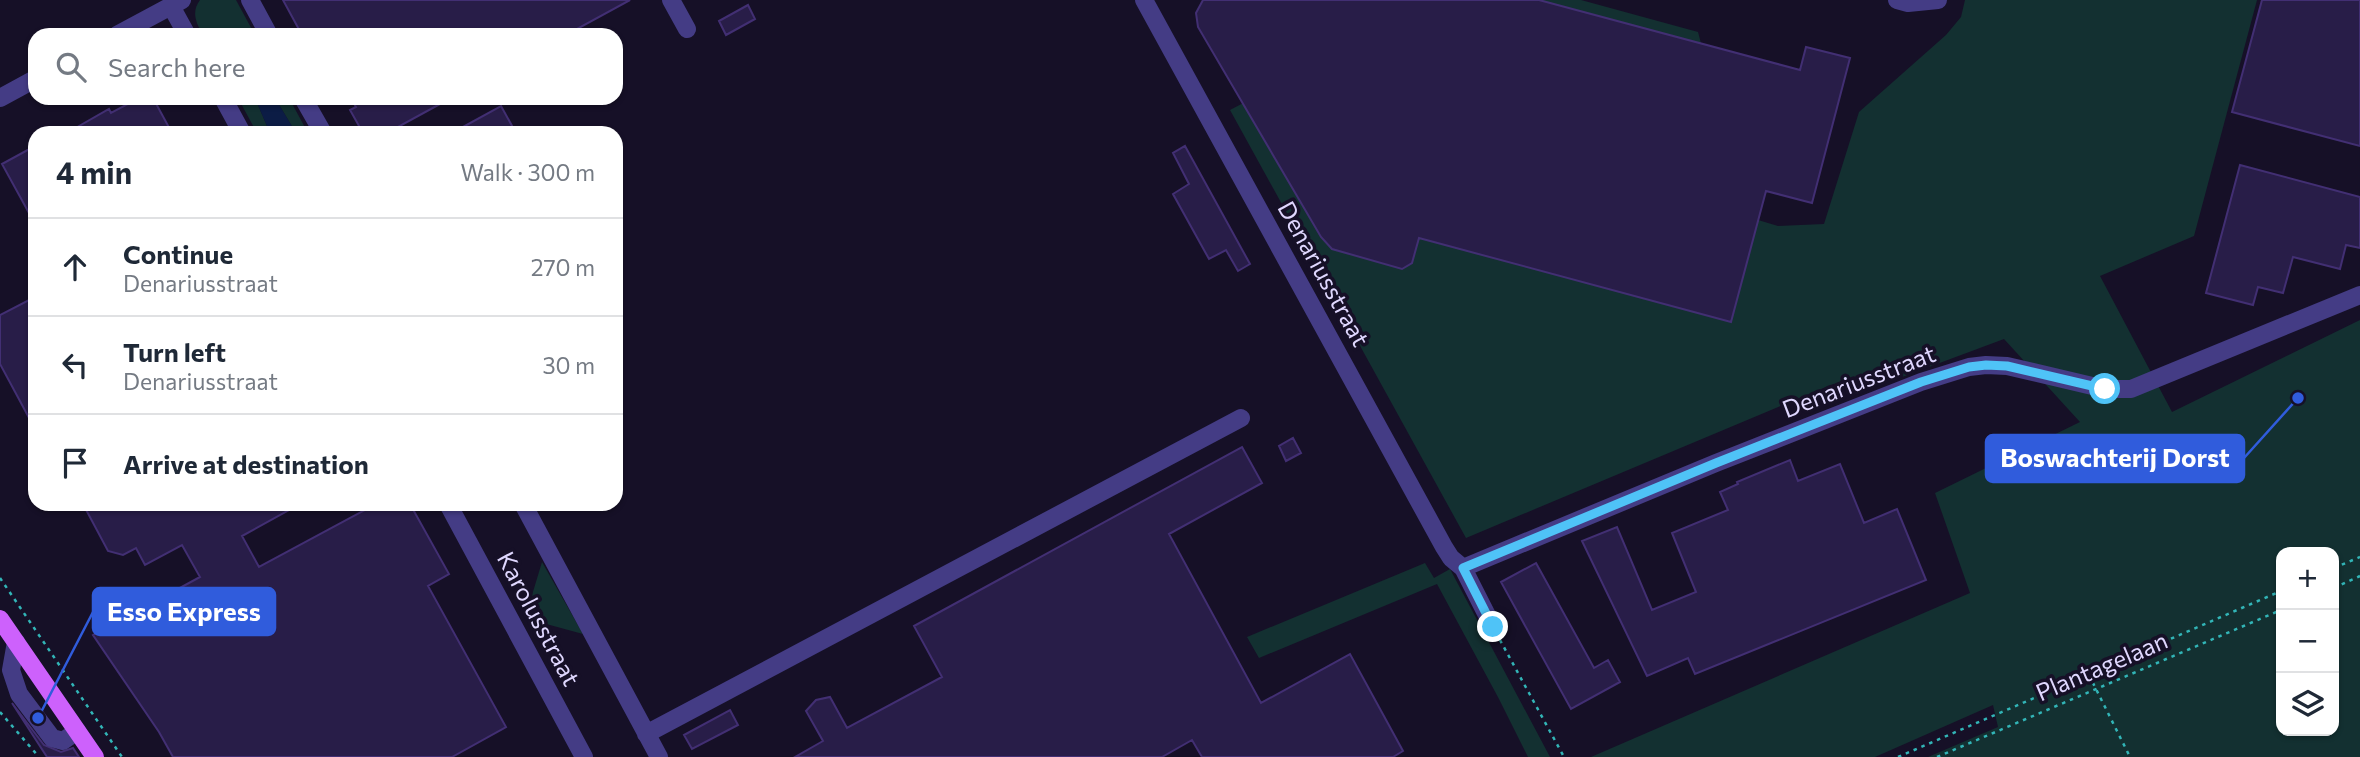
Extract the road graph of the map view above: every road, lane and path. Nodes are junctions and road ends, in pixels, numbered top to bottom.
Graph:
1 (250, 0) edge
2 (671, 0) edge
3 (1144, 0) edge
4 (1897, 0) edge
5 (1938, 0) edge
6 (177, 3) edge
7 (130, 28) edge
8 (185, 28) edge
9 (265, 28) edge
10 (687, 29) dead end
11 (28, 83) edge
12 (0, 98) edge
13 (227, 105) edge
14 (307, 105) edge
15 (238, 126) edge
16 (319, 126) edge
17 (2360, 295) edge
18 (1241, 418) dead end
19 (452, 511) edge
20 (527, 511) edge
21 (2360, 557) edge
22 (2339, 566) edge
23 (1463, 568) junction
24 (2360, 576) edge
25 (0, 578) edge
26 (2339, 586) edge
27 (2276, 593) edge
28 (2276, 612) edge
29 (0, 619) edge
30 (1493, 627) joint
31 (16, 642) junction
32 (2089, 674) junction
33 (2096, 689) junction
34 (0, 712) edge
35 (76, 731) junction
36 (646, 733) junction
37 (39, 757) edge
38 (95, 757) edge
39 (121, 757) edge
40 (584, 757) edge
41 (659, 757) edge
42 (1564, 757) edge
43 (1898, 757) edge
44 (1937, 757) edge
45 (2130, 757) edge

1 - 9 street
2 - 10 street
3 - 23 street, Denariusstraat
4 - 5 street
6 - 7 street
6 - 8 street
11 - 12 street
13 - 15 street
14 - 16 street
17 - 23 street, Denariusstraat
18 - 36 street
19 - 40 street, Karolusstraat
20 - 36 street, Karolusstraat
21 - 22 path
23 - 30 street, Denariusstraat
24 - 26 path
25 - 39 path
27 - 32 path
28 - 33 path, Plantagelaan
29 - 31 main road
30 - 42 path
31 - 35 main road
31 - 35 street
32 - 33 path
32 - 43 path
33 - 44 path, Plantagelaan
33 - 45 path
34 - 37 path
35 - 38 main road
36 - 41 street, Karolusstraat

